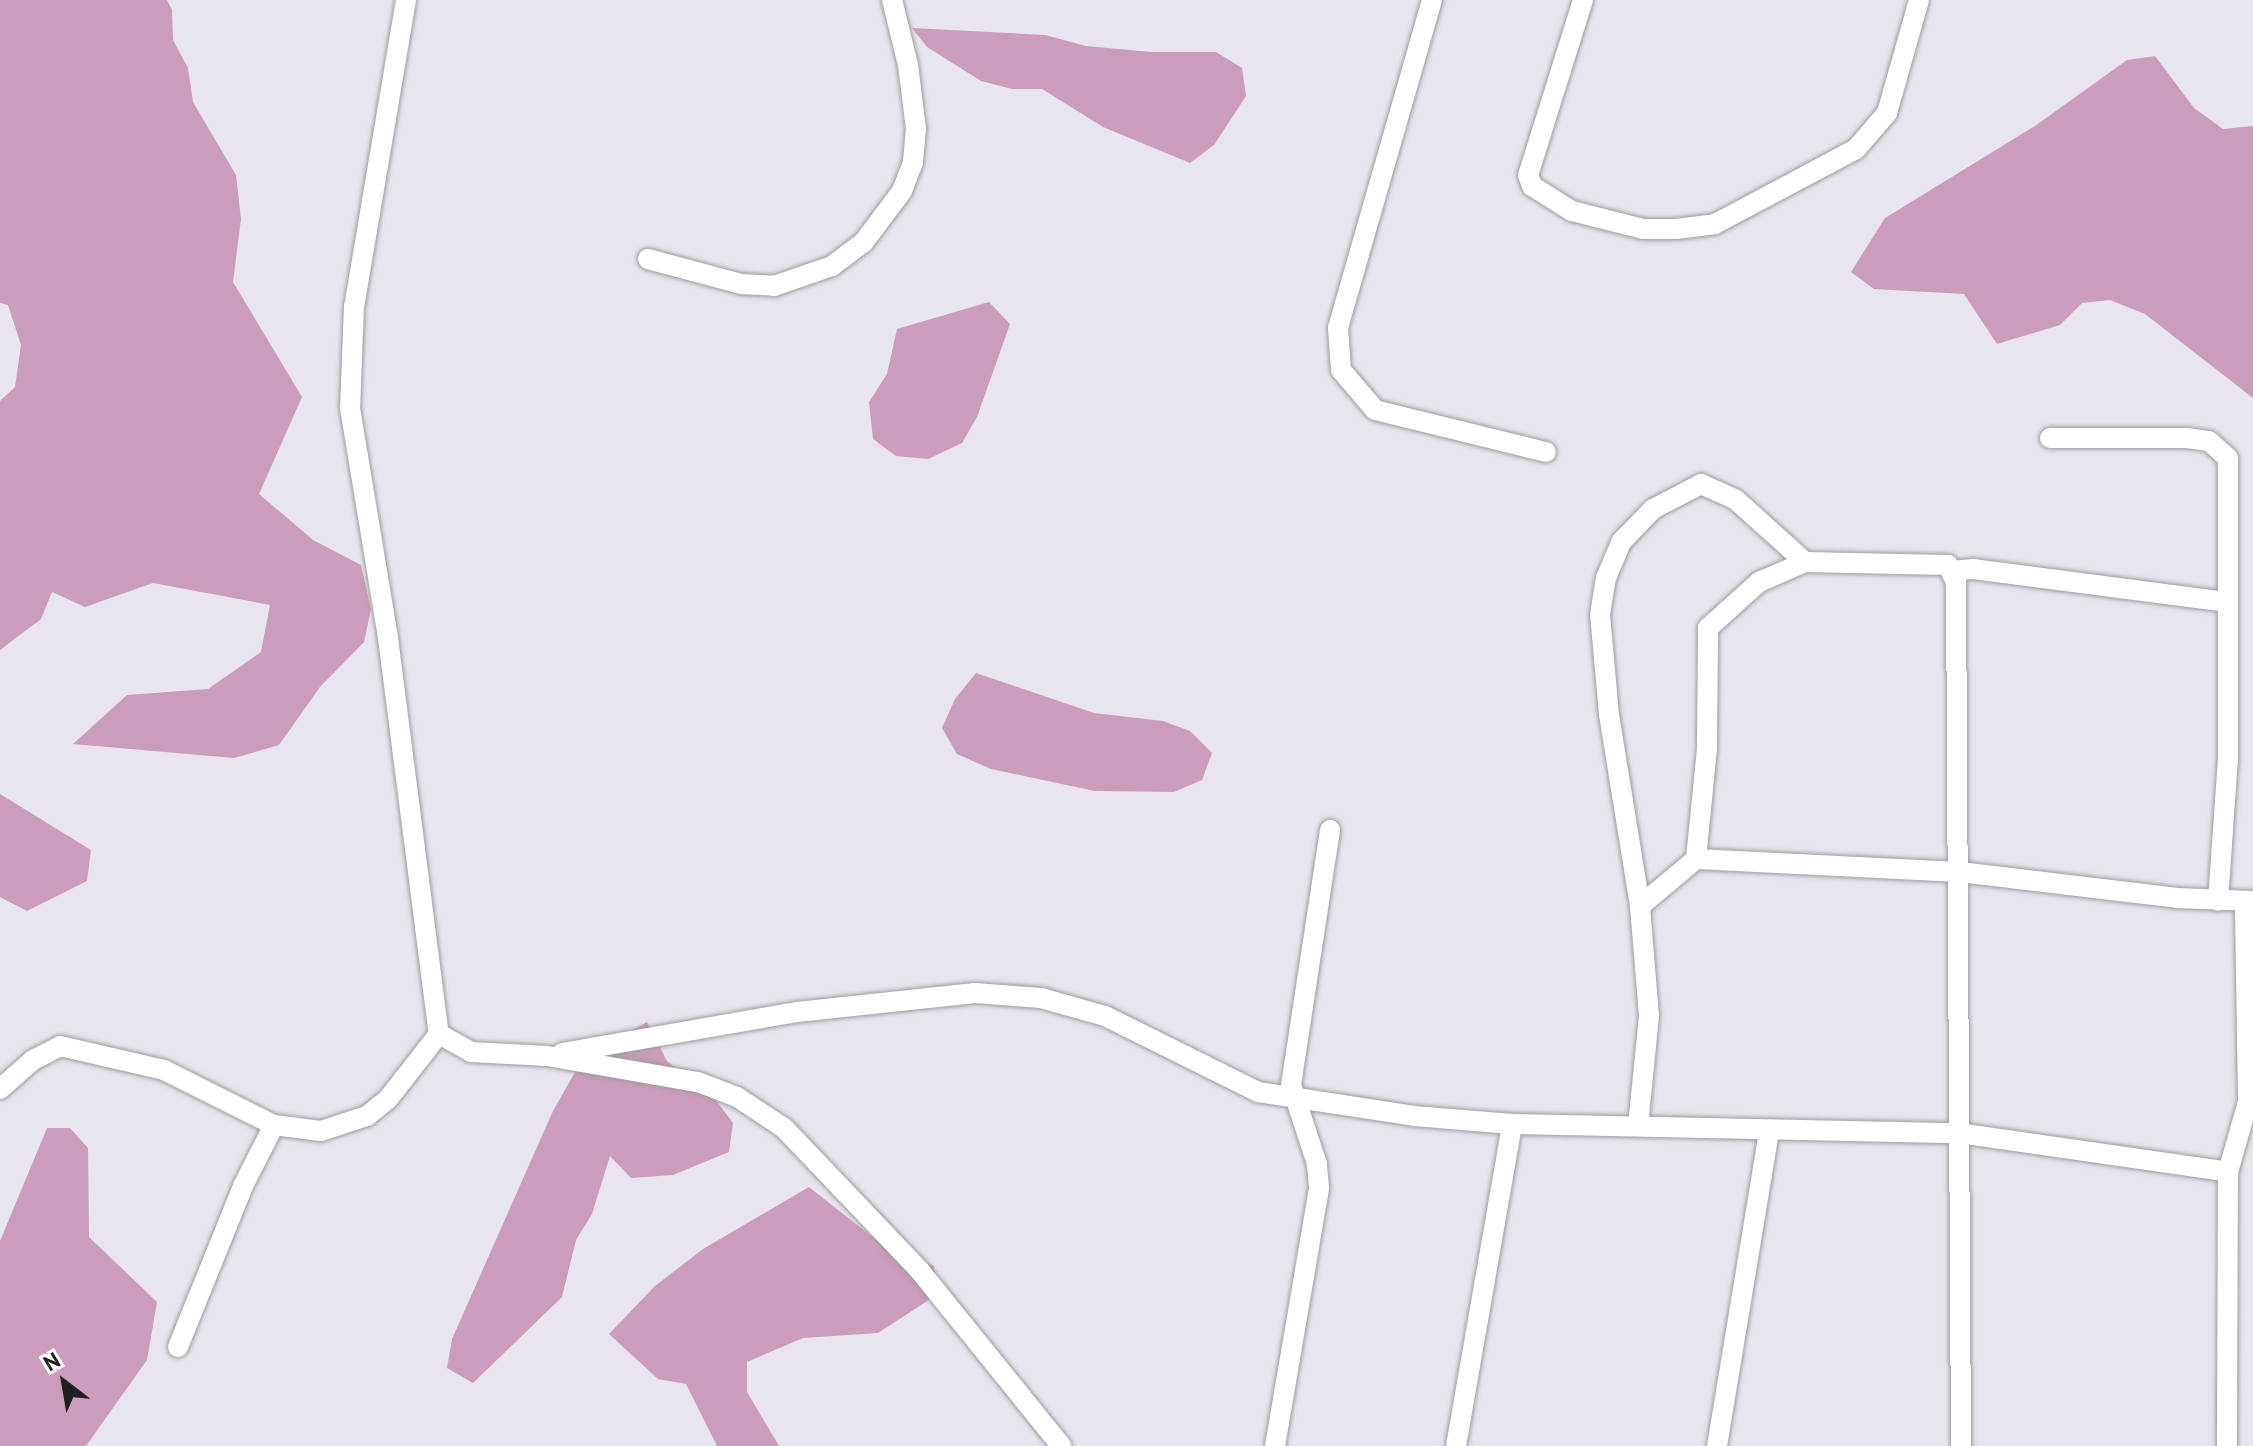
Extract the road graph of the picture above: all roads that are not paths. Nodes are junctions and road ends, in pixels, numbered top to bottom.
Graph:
1 (406, 0) edge
2 (892, 0) edge
3 (1432, 0) edge
4 (1583, 0) edge
5 (1919, 0) edge
6 (648, 259) dead end
7 (2050, 438) dead end
8 (1546, 452) dead end
9 (1805, 562) junction
10 (1953, 571) junction
11 (2226, 602) junction
12 (1330, 830) dead end
13 (1696, 859) junction
14 (1960, 872) junction
15 (2218, 901) junction
16 (2249, 901) edge
17 (1640, 906) junction
18 (439, 1034) junction
19 (547, 1056) junction
20 (0, 1089) edge
21 (1292, 1099) junction
22 (1512, 1124) junction
23 (274, 1125) junction
24 (1638, 1126) junction
25 (1769, 1131) junction
26 (1959, 1133) junction
27 (2228, 1172) junction
28 (178, 1347) dead end
29 (1061, 1446) edge
30 (1275, 1446) edge
31 (1456, 1446) edge
32 (1717, 1446) edge
33 (1961, 1446) edge
34 (2227, 1446) edge

1 - 18 street
2 - 6 street
3 - 8 street
4 - 5 street
7 - 11 street
9 - 10 street
9 - 13 street
9 - 17 street
10 - 11 street
10 - 14 street
11 - 15 street
12 - 21 street
13 - 14 street
13 - 17 street
14 - 15 street
14 - 26 street
15 - 16 street
16 - 27 street
17 - 24 street
18 - 19 street
18 - 23 street
19 - 21 street
19 - 29 street
20 - 23 street
21 - 22 street
21 - 30 street
22 - 24 street
22 - 31 street
23 - 28 street
24 - 25 street
25 - 26 street
25 - 32 street
26 - 27 street
26 - 33 street
27 - 34 street

